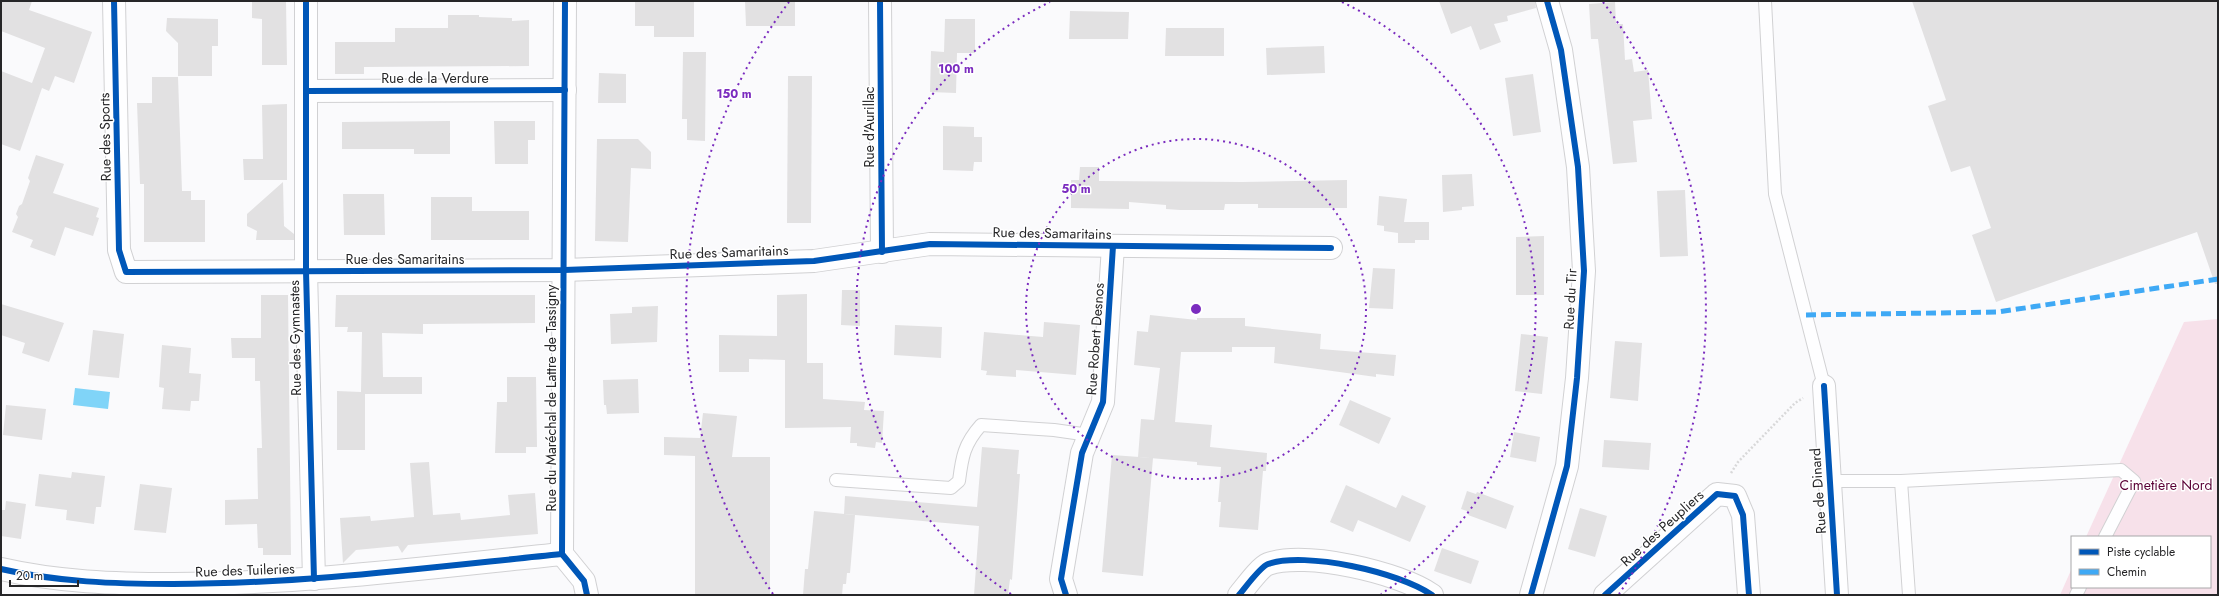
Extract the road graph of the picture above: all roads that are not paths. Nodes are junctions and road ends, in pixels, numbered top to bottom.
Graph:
1 (114, 1) edge
2 (306, 1) edge
3 (565, 1) edge
4 (880, 1) edge
5 (1547, 1) edge
6 (1765, 1) edge
7 (565, 90) junction
8 (306, 91) junction
9 (1113, 246) junction
10 (1331, 248) dead end
11 (882, 252) junction
12 (564, 270) junction
13 (306, 271) junction
14 (126, 272) joint
15 (1824, 386) joint
16 (1088, 435) junction
17 (836, 480) dead end
18 (1830, 481) junction
19 (1901, 481) junction
20 (2106, 536) edge
21 (562, 554) junction
22 (1, 569) edge
23 (314, 579) junction
24 (226, 589) edge
25 (587, 595) edge
26 (1066, 595) edge
27 (1239, 595) edge
28 (1432, 595) edge
29 (1531, 595) edge
30 (1605, 595) edge
31 (1749, 595) edge
32 (1837, 595) edge
33 (1909, 595) edge

1 - 14 street, Rue des Sports
2 - 8 street, Rue des Gymnastes
3 - 7 street, Rue du Maréchal de Lattre de Tassigny
4 - 11 street, Rue d'Aurillac
5 - 29 street, Rue du Tir
6 - 15 lane
7 - 8 street, Rue de la Verdure
7 - 12 street, Rue du Maréchal de Lattre de Tassigny
8 - 13 street, Rue des Gymnastes
9 - 10 street, Rue des Samaritains
9 - 11 street, Rue des Samaritains
9 - 16 street, Rue Robert Desnos
11 - 12 street, Rue des Samaritains
12 - 13 street, Rue des Samaritains
12 - 21 street, Rue du Maréchal de Lattre de Tassigny
13 - 14 street, Rue des Samaritains
13 - 23 street, Rue des Gymnastes
15 - 18 street, Rue de Dinard
16 - 17 lane
16 - 26 street, Rue Robert Desnos
18 - 19 lane
18 - 32 street, Rue de Dinard
19 - 20 lane
19 - 33 lane
21 - 23 street, Rue des Tuileries
21 - 25 street
22 - 24 street, Rue des Tuileries
23 - 24 street, Rue des Tuileries
27 - 28 street
30 - 31 street, Rue des Peupliers

